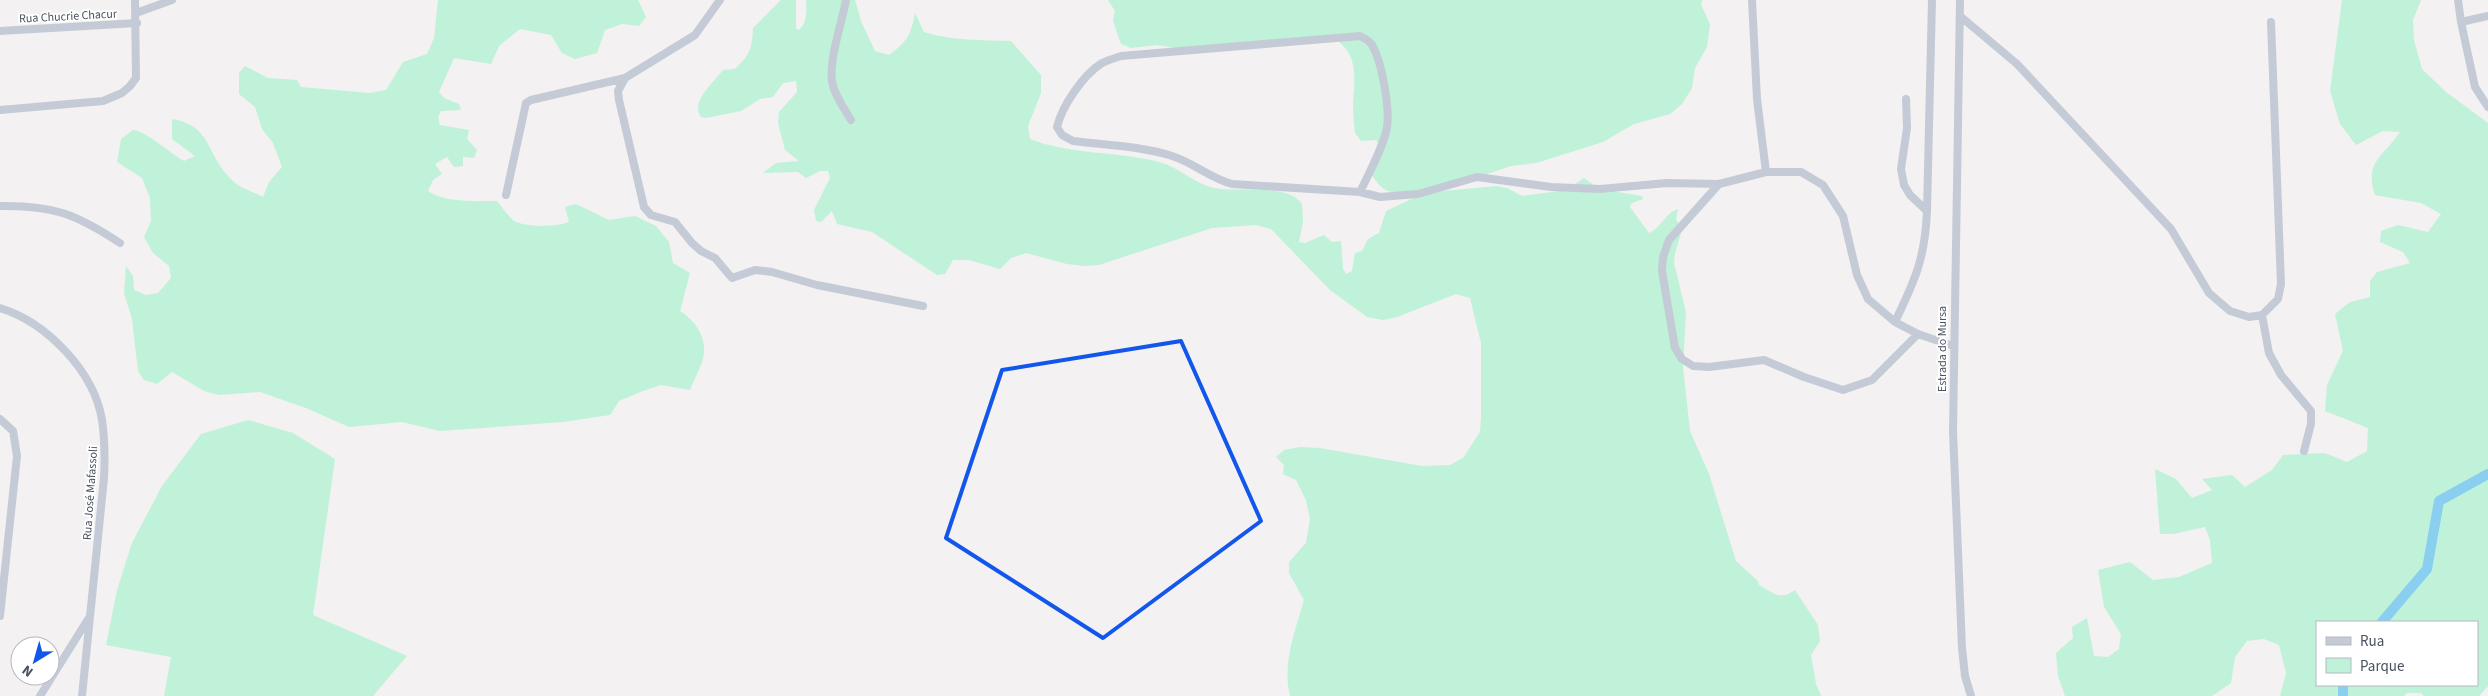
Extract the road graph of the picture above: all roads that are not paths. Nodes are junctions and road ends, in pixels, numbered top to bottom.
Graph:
1 (136, 0) edge
2 (172, 0) edge
3 (720, 0) edge
4 (846, 0) edge
5 (1752, 0) edge
6 (1932, 0) edge
7 (1960, 0) edge
8 (2458, 0) edge
9 (136, 13) junction
10 (1960, 16) junction
11 (2488, 16) edge
12 (2271, 22) dead end
13 (2461, 22) junction
14 (137, 23) junction
15 (0, 31) edge
16 (625, 78) junction
17 (1906, 99) dead end
18 (2488, 107) edge
19 (0, 110) edge
20 (851, 120) dead end
21 (1766, 172) junction
22 (1718, 184) junction
23 (1360, 192) junction
24 (506, 195) dead end
25 (0, 206) edge
26 (1926, 211) junction
27 (120, 243) dead end
28 (923, 306) dead end
29 (0, 308) edge
30 (2262, 315) junction
31 (1895, 322) junction
32 (1918, 334) junction
33 (1953, 346) junction
34 (0, 419) edge
35 (2304, 451) dead end
36 (91, 614) junction
37 (0, 616) edge
38 (40, 696) edge
39 (82, 696) edge
40 (1971, 696) edge

1 - 9 street
2 - 9 street
3 - 16 street
4 - 20 street
5 - 21 street
6 - 26 street
7 - 10 street, Estrada do Mursa
8 - 13 street
9 - 14 street
10 - 30 street
10 - 33 street, Estrada do Mursa
11 - 13 street
12 - 30 street
13 - 18 street
14 - 15 street, Rua Chucrie Chacur
14 - 19 street
16 - 24 street
16 - 28 street
17 - 26 street
21 - 22 street
21 - 31 street
22 - 23 street
22 - 32 street
23 - 23 street
25 - 27 street
26 - 31 street
29 - 36 street, Rua José Mafassoli
30 - 35 street
31 - 32 street
32 - 33 street
33 - 40 street, Estrada do Mursa
34 - 37 street
36 - 38 street
36 - 39 street, Rua José Mafassoli

